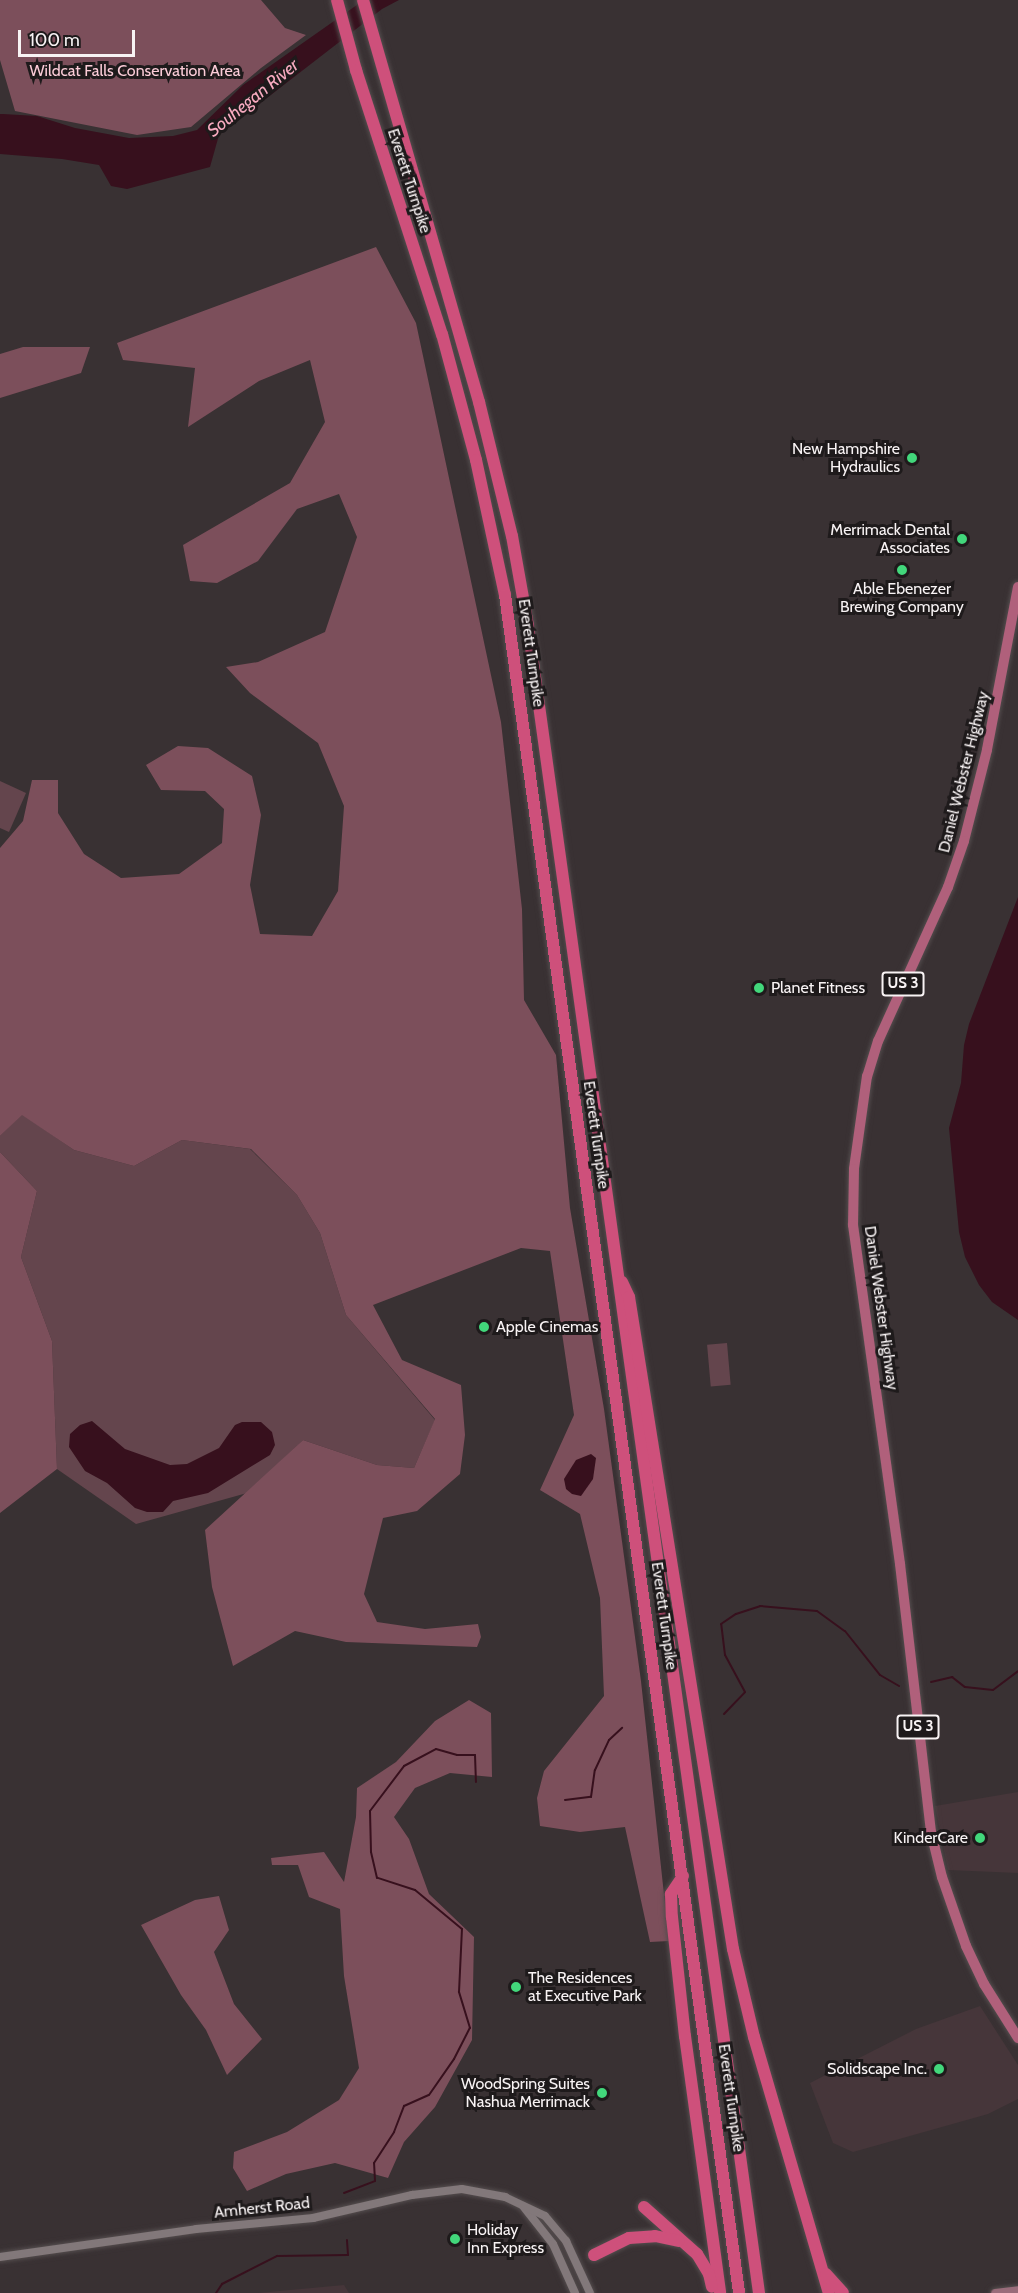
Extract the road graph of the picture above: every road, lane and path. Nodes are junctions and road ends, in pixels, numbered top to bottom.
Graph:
1 (336, 0) edge
2 (363, 0) edge
3 (1018, 587) edge
4 (616, 1270) junction
5 (683, 1876) junction
6 (1018, 2038) edge
7 (523, 2206) junction
8 (644, 2207) dead end
9 (683, 2243) junction
10 (594, 2255) dead end
11 (0, 2257) edge
12 (825, 2272) junction
13 (1018, 2290) edge
14 (575, 2293) edge
15 (590, 2293) edge
16 (713, 2293) edge
17 (720, 2293) edge
18 (739, 2293) edge
19 (759, 2293) edge
20 (829, 2293) edge
21 (843, 2293) edge
22 (995, 2293) edge

1 - 5 highway, Everett Turnpike
2 - 4 highway, Everett Turnpike
3 - 6 main road, Daniel Webster Highway / US 3
4 - 12 highway
4 - 19 highway, Everett Turnpike
5 - 17 highway
5 - 18 highway, Everett Turnpike
7 - 11 street, Amherst Road
7 - 14 street, Amherst Road
7 - 15 street, Amherst Road
8 - 9 highway
9 - 10 highway
9 - 16 highway
12 - 20 highway
12 - 21 highway
13 - 22 main road

